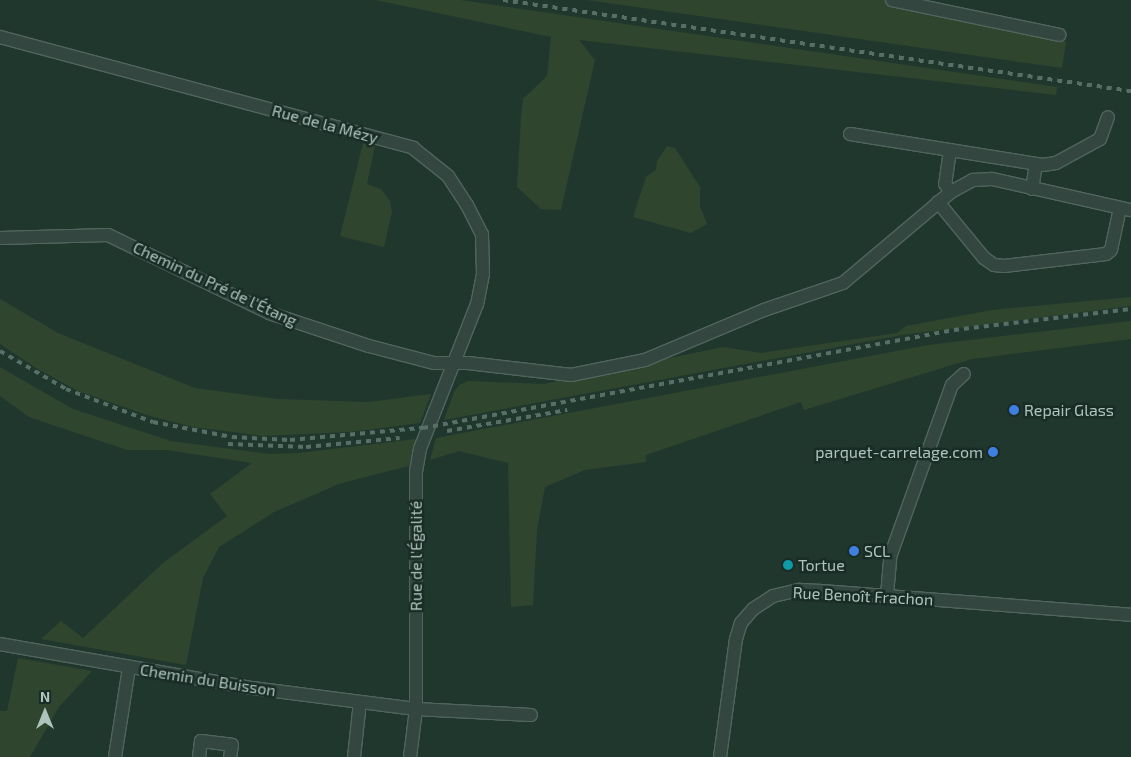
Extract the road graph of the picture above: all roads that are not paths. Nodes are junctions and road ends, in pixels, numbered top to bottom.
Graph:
1 (892, 0) edge
2 (1059, 36) dead end
3 (0, 37) edge
4 (1108, 117) dead end
5 (850, 134) dead end
6 (950, 150) junction
7 (1036, 164) junction
8 (1032, 189) junction
9 (951, 192) junction
10 (938, 202) junction
11 (1126, 209) edge
12 (0, 238) edge
13 (456, 363) junction
14 (964, 374) dead end
15 (887, 595) junction
16 (1131, 615) edge
17 (0, 644) edge
18 (129, 668) junction
19 (360, 702) junction
20 (416, 709) junction
21 (531, 715) dead end
22 (115, 757) edge
23 (199, 757) edge
24 (230, 757) edge
25 (354, 757) edge
26 (410, 757) edge
27 (720, 757) edge

1 - 2 street
3 - 13 street, Rue de la Mézy
4 - 7 street
5 - 6 street
6 - 7 street
6 - 9 street
7 - 8 street
8 - 9 street, Chemin du Pré de l'Étang
8 - 11 street, Chemin du Pré de l'Étang
9 - 10 street, Chemin du Pré de l'Étang
10 - 11 street
10 - 13 street, Chemin du Pré de l'Étang
12 - 13 street, Chemin du Pré de l'Étang
13 - 20 street, Rue de l'Égalité
14 - 15 street
15 - 16 street, Rue Benoît Frachon
15 - 27 street, Rue Benoît Frachon
17 - 18 street, Chemin du Buisson
18 - 19 street, Chemin du Buisson
18 - 22 street
19 - 20 street, Chemin du Buisson
19 - 25 street
20 - 21 street, Chemin du Buisson
20 - 26 street, Rue de l'Égalité
23 - 24 street

